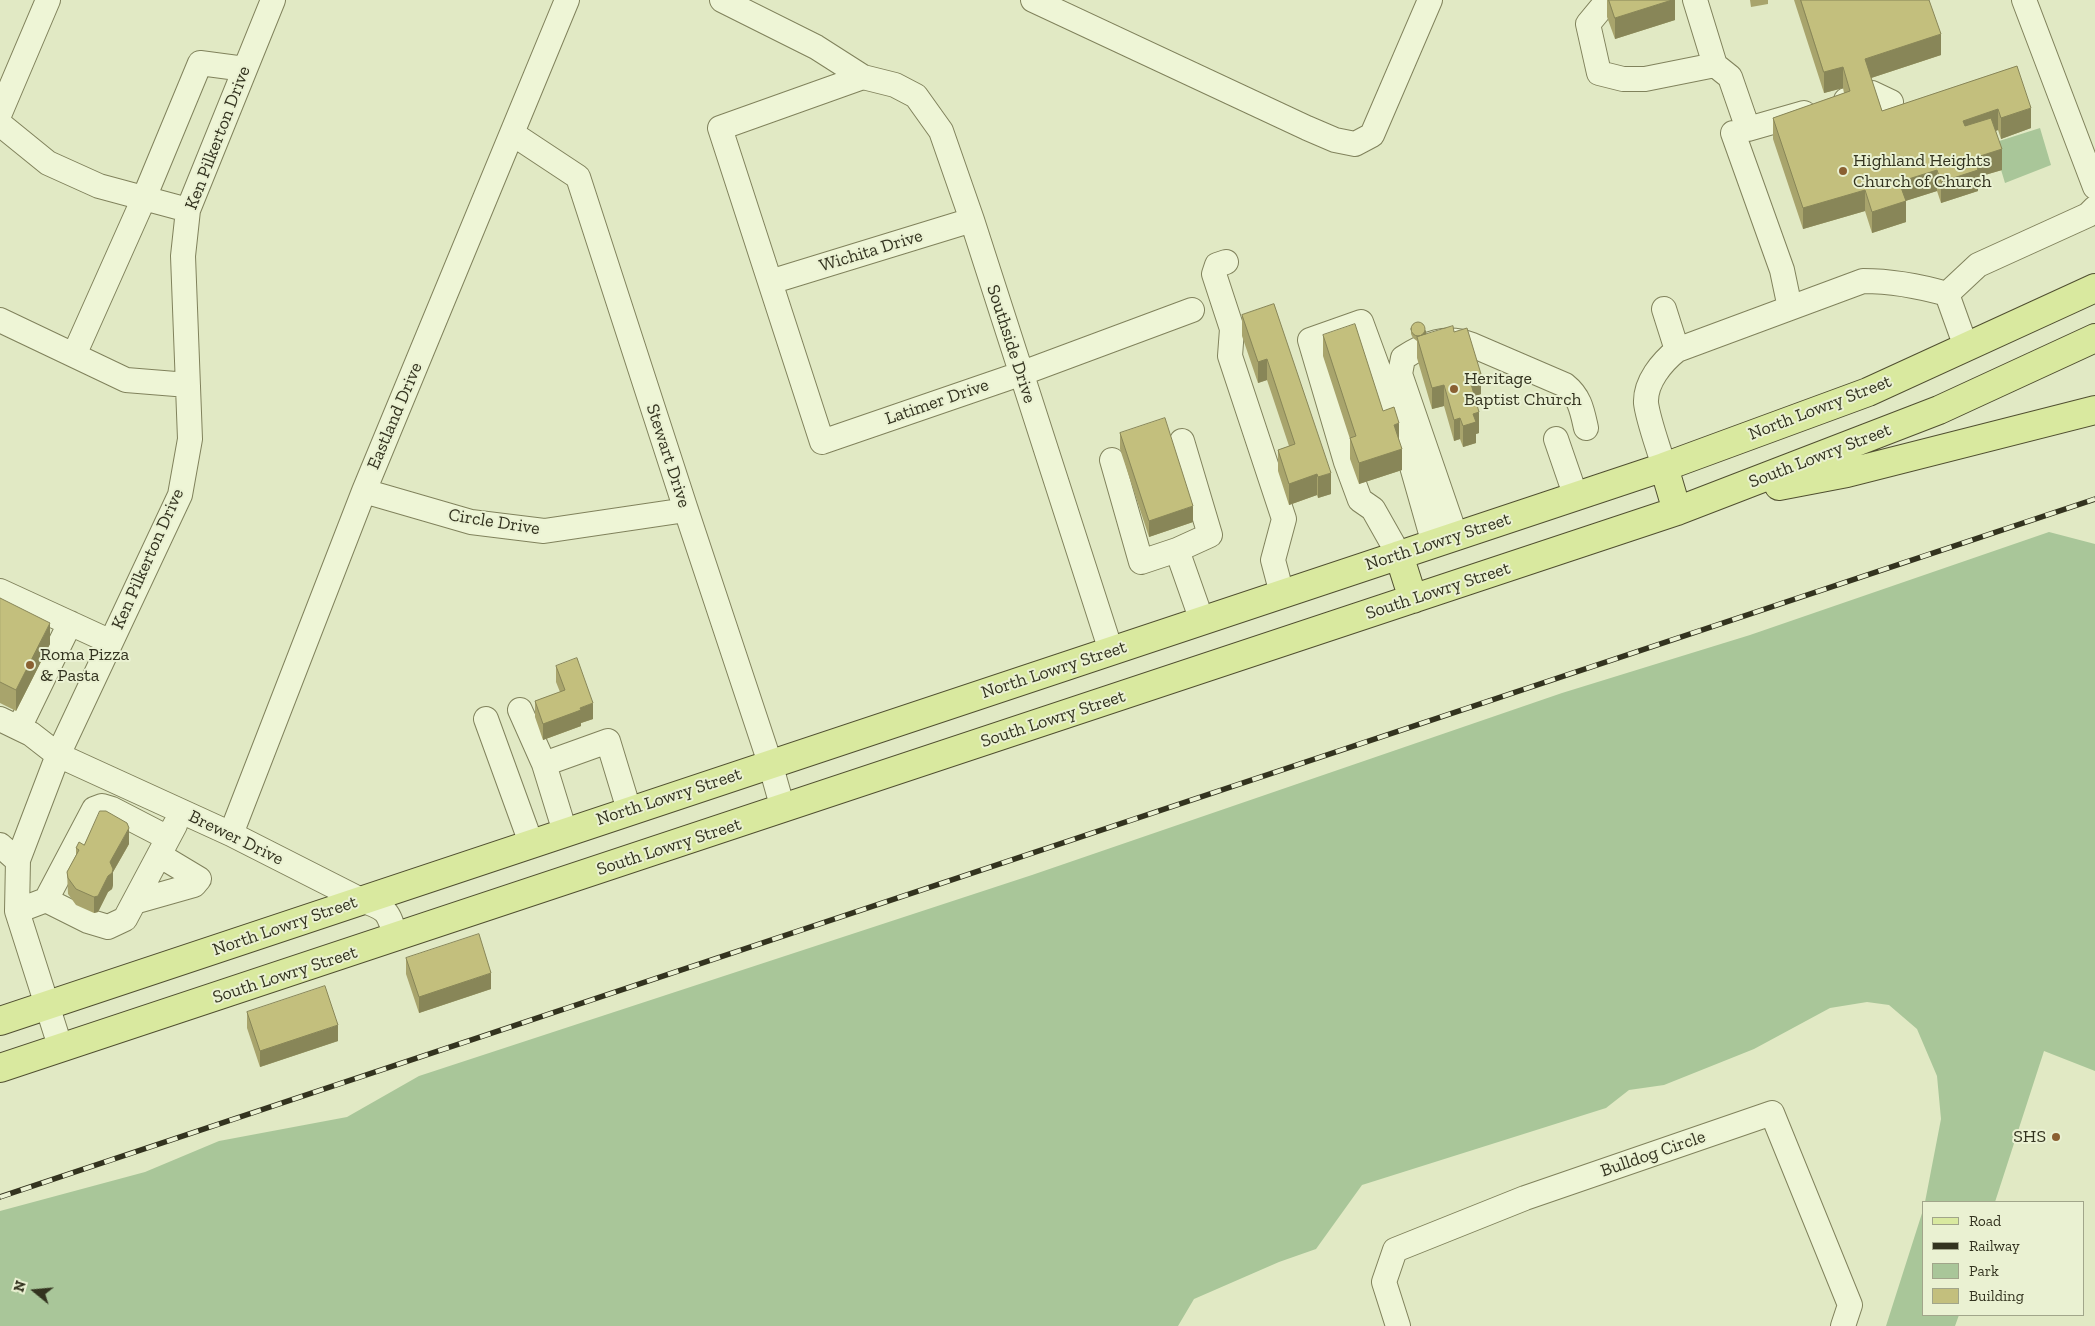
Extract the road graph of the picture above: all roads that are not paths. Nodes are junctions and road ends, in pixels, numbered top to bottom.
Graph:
1 (48, 0) edge
2 (272, 0) edge
3 (567, 0) edge
4 (722, 0) edge
5 (1034, 0) edge
6 (1430, 0) edge
7 (1619, 0) edge
8 (1695, 0) edge
9 (2024, 0) edge
10 (1716, 65) junction
11 (245, 69) junction
12 (863, 77) junction
13 (1891, 102) dead end
14 (0, 113) edge
15 (0, 124) edge
16 (1733, 133) dead end
17 (513, 134) junction
18 (2095, 187) edge
19 (144, 198) junction
20 (2095, 208) edge
21 (188, 210) junction
22 (972, 220) junction
23 (1226, 262) dead end
24 (770, 282) junction
25 (2095, 288) edge
26 (1947, 294) junction
27 (1790, 308) junction
28 (1664, 309) dead end
29 (1192, 310) dead end
30 (0, 320) edge
31 (2095, 338) edge
32 (1966, 347) junction
33 (1677, 350) junction
34 (74, 355) junction
35 (1020, 374) junction
36 (188, 385) junction
37 (2095, 410) edge
38 (1586, 428) dead end
39 (1556, 439) dead end
40 (1182, 441) dead end
41 (1112, 460) dead end
42 (1664, 467) junction
43 (364, 491) junction
44 (1576, 497) junction
45 (1706, 500) junction
46 (686, 510) junction
47 (1677, 511) junction
48 (1446, 541) junction
49 (1177, 550) junction
50 (1399, 555) junction
51 (0, 591) edge
52 (1282, 594) junction
53 (1413, 599) junction
54 (1202, 621) junction
55 (70, 623) junction
56 (111, 642) junction
57 (1111, 651) junction
58 (520, 710) dead end
59 (486, 719) dead end
60 (10, 723) edge
61 (58, 756) junction
62 (770, 763) junction
63 (544, 764) junction
64 (783, 809) junction
65 (629, 810) junction
66 (182, 812) junction
67 (565, 832) junction
68 (231, 834) junction
69 (531, 843) junction
70 (0, 845) edge
71 (163, 847) junction
72 (18, 861) junction
73 (46, 900) junction
74 (361, 900) junction
75 (134, 902) junction
76 (17, 911) junction
77 (396, 938) junction
78 (47, 1006) junction
79 (0, 1021) edge
80 (61, 1049) junction
81 (0, 1068) edge
82 (1398, 1326) edge
83 (1842, 1326) edge

1 - 14 street
2 - 11 street, Ken Pilkerton Drive
3 - 17 street, Eastland Drive
4 - 12 street, Southside Drive
5 - 6 street
7 - 10 street
8 - 10 street
9 - 18 street
10 - 13 street
11 - 19 street
11 - 21 street, Ken Pilkerton Drive
12 - 22 street, Southside Drive
12 - 24 street
15 - 19 street
16 - 27 street
17 - 43 street, Eastland Drive
17 - 46 street, Stewart Drive
19 - 21 street
19 - 34 street
20 - 26 street
21 - 36 street, Ken Pilkerton Drive
22 - 24 street, Wichita Drive
22 - 35 street, Southside Drive
23 - 52 street
24 - 35 street, Latimer Drive
25 - 32 main road, North Lowry Street
26 - 27 street
26 - 32 street
27 - 33 street
28 - 33 street
29 - 35 street, Latimer Drive
30 - 34 street
31 - 45 main road, South Lowry Street
32 - 42 main road, North Lowry Street
33 - 42 street
34 - 36 street
35 - 57 street, Southside Drive
36 - 56 street, Ken Pilkerton Drive
37 - 45 main road
38 - 48 street
39 - 44 street
40 - 49 street
41 - 49 street
42 - 44 main road, North Lowry Street
42 - 47 main road
43 - 46 street, Circle Drive
43 - 68 street, Eastland Drive
44 - 48 main road, North Lowry Street
45 - 47 main road, South Lowry Street
46 - 62 street, Stewart Drive
47 - 53 main road, South Lowry Street
48 - 50 main road, North Lowry Street
48 - 50 street
49 - 54 street
50 - 52 main road, North Lowry Street
50 - 53 main road
51 - 55 street
52 - 54 main road, North Lowry Street
53 - 64 main road, South Lowry Street
54 - 57 main road, North Lowry Street
55 - 56 street
55 - 60 street
56 - 61 street, Ken Pilkerton Drive
57 - 62 main road, North Lowry Street
58 - 63 street
59 - 69 street
60 - 61 street, Brewer Drive
61 - 66 street, Brewer Drive
61 - 72 street, Ken Pilkerton Drive
62 - 64 street, Stewart Drive
62 - 65 main road, North Lowry Street
63 - 65 street
63 - 67 street
64 - 77 main road, South Lowry Street
65 - 67 main road, North Lowry Street
66 - 68 street, Brewer Drive
66 - 71 street
67 - 69 main road, North Lowry Street
68 - 74 street, Brewer Drive
69 - 74 main road, North Lowry Street
70 - 72 street
71 - 73 street
71 - 75 street
71 - 75 street
72 - 76 street, Ken Pilkerton Drive
73 - 75 street
73 - 76 street
74 - 77 street, Brewer Drive
74 - 78 main road, North Lowry Street
76 - 78 street, Ken Pilkerton Drive
77 - 80 main road, South Lowry Street
78 - 79 main road, North Lowry Street
78 - 80 street, Ken Pilkerton Drive
80 - 81 main road, South Lowry Street
82 - 83 street, Bulldog Circle

